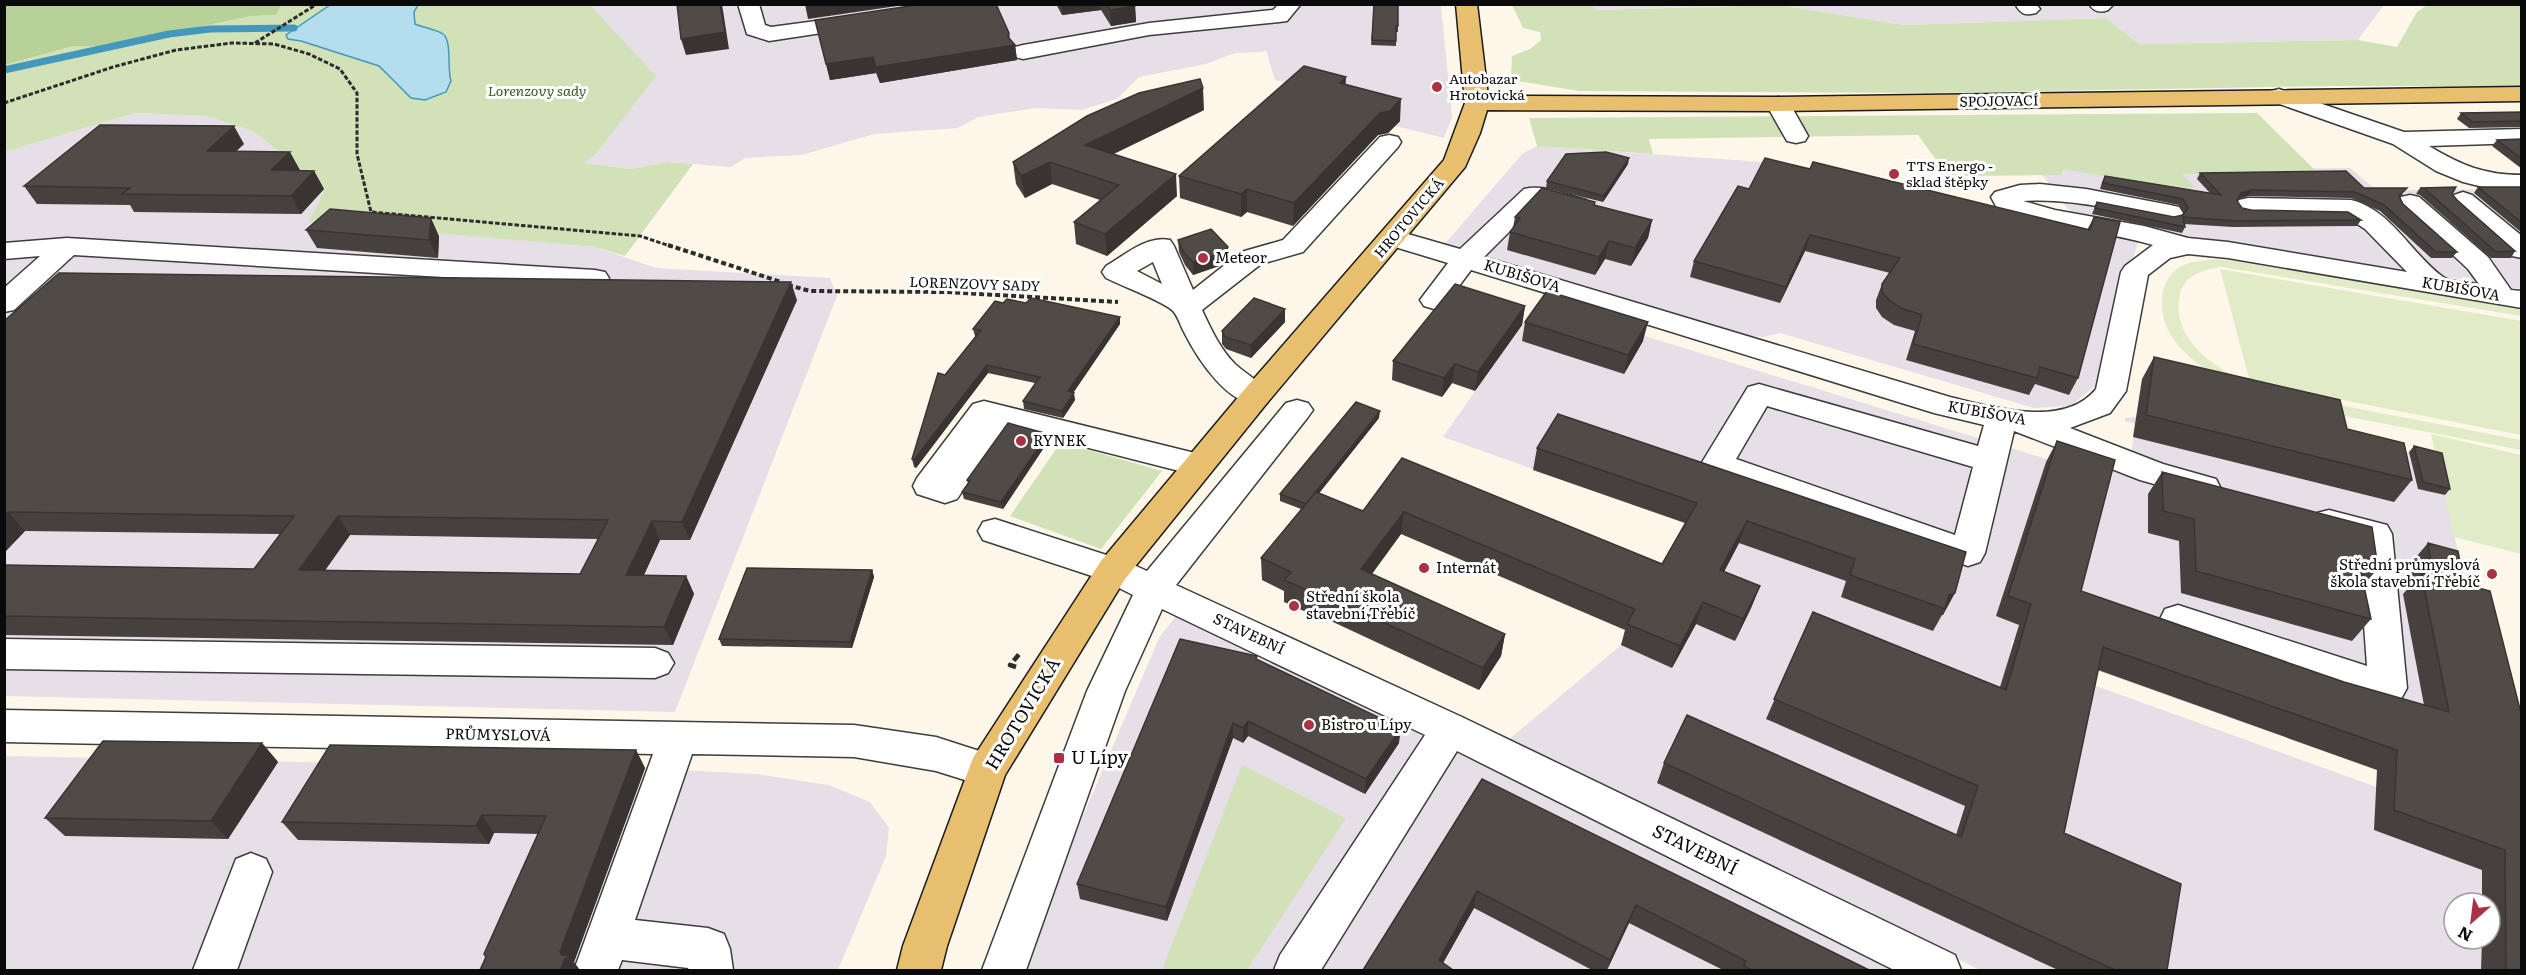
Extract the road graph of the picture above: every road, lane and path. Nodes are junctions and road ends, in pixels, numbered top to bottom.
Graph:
1 (317, 4) edge
2 (748, 4) edge
3 (1292, 4) edge
4 (1466, 4) edge
5 (884, 18) edge
6 (255, 44) junction
7 (1023, 52) dead end
8 (2522, 94) edge
9 (2279, 96) junction
10 (4, 103) edge
11 (1477, 103) junction
12 (1778, 104) junction
13 (2522, 114) edge
14 (1796, 136) dead end
15 (2522, 136) edge
16 (2460, 138) junction
17 (2402, 139) junction
18 (1389, 142) dead end
19 (2519, 190) edge
20 (2463, 200) dead end
21 (2410, 203) dead end
22 (2247, 206) dead end
23 (1596, 211) edge
24 (2170, 213) dead end
25 (2096, 227) junction
26 (1394, 238) junction
27 (67, 246) junction
28 (2187, 246) junction
29 (2522, 250) edge
30 (4, 251) edge
31 (1466, 259) junction
32 (2145, 263) junction
33 (595, 278) edge
34 (2434, 284) junction
35 (2511, 298) edge
36 (1434, 300) dead end
37 (1124, 302) dead end
38 (4, 304) edge
39 (1188, 307) junction
40 (1256, 396) junction
41 (1297, 410) dead end
42 (2012, 420) junction
43 (1992, 460) junction
44 (1199, 465) junction
45 (945, 491) dead end
46 (2230, 494) edge
47 (2297, 513) edge
48 (995, 531) dead end
49 (1113, 570) junction
50 (1153, 589) junction
51 (2178, 619) dead end
52 (4, 654) edge
53 (655, 663) dead end
54 (4, 726) edge
55 (1450, 729) junction
56 (678, 738) junction
57 (987, 770) junction
58 (251, 872) dead end
59 (601, 954) edge
60 (215, 970) edge
61 (711, 970) edge
62 (919, 970) edge
63 (1004, 970) edge
64 (1296, 970) edge
65 (1940, 970) edge

1 - 6 path
2 - 5 street
3 - 7 street
4 - 11 main road, HROTOVICKÁ
6 - 10 path, LORENZOVY SADY
6 - 37 path, LORENZOVY SADY
8 - 9 main road, SPOJOVACÍ
9 - 12 main road, SPOJOVACÍ
9 - 17 street
11 - 12 main road, SPOJOVACÍ
11 - 26 main road, HROTOVICKÁ
12 - 14 street
13 - 15 street
15 - 16 street
16 - 17 street
16 - 19 street
17 - 19 street
18 - 39 street
20 - 29 street
21 - 35 street
22 - 34 street
23 - 31 street
24 - 25 street
25 - 28 street
25 - 32 street
26 - 31 street, KUBIŠOVA
26 - 40 main road, HROTOVICKÁ
27 - 30 street
27 - 33 street
27 - 38 street
28 - 32 street, KUBIŠOVA
28 - 34 street, KUBIŠOVA
31 - 36 street
31 - 42 street, KUBIŠOVA
32 - 42 street, KUBIŠOVA
34 - 35 street, KUBIŠOVA
39 - 39 street
39 - 40 street
40 - 44 main road, HROTOVICKÁ
41 - 50 street
42 - 43 street
42 - 46 street
43 - 43 street
44 - 45 street
44 - 49 main road, HROTOVICKÁ
47 - 51 street
48 - 49 street
49 - 50 street, STAVEBNÍ
49 - 57 main road, HROTOVICKÁ
50 - 55 street, STAVEBNÍ
50 - 63 street
52 - 53 street
54 - 56 street, PRŮMYSLOVÁ
55 - 64 street
55 - 65 street, STAVEBNÍ
56 - 57 street, PRŮMYSLOVÁ
56 - 59 street
57 - 62 main road, HROTOVICKÁ
58 - 60 street
59 - 61 street

